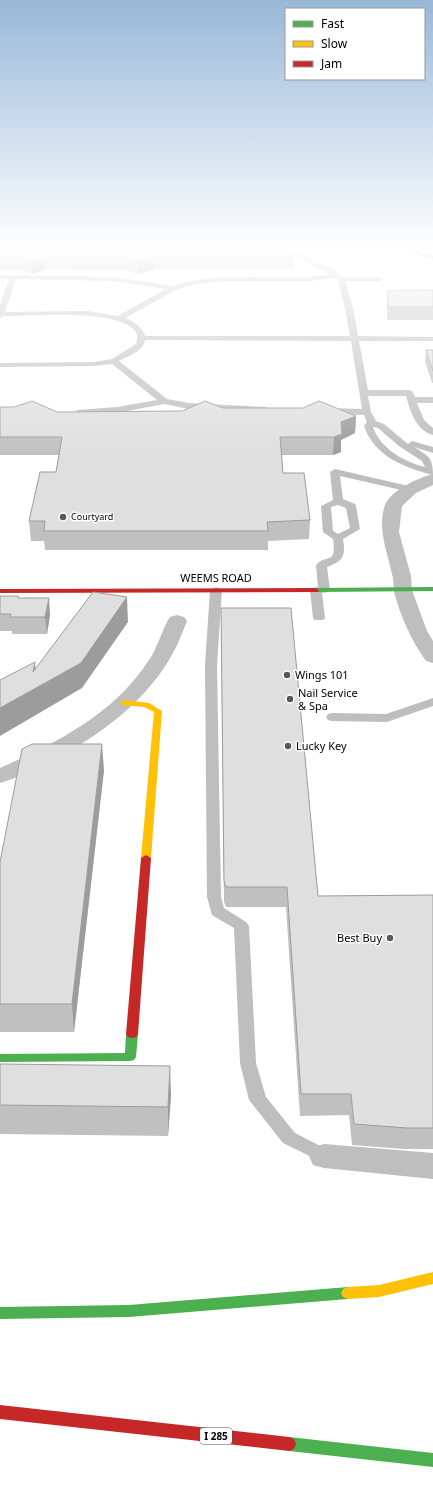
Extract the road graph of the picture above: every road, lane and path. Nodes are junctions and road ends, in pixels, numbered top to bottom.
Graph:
1 (107, 316) edge
2 (124, 316) edge
3 (350, 316) edge
4 (120, 318) junction
5 (141, 338) junction
6 (353, 338) junction
7 (433, 339) edge
8 (114, 362) junction
9 (0, 365) edge
10 (363, 393) junction
11 (412, 400) junction
12 (433, 400) edge
13 (164, 401) junction
14 (272, 410) edge
15 (317, 411) edge
16 (69, 412) edge
17 (367, 412) junction
18 (372, 423) junction
19 (433, 432) edge
20 (397, 439) junction
21 (433, 450) edge
22 (433, 474) edge
23 (410, 489) junction
24 (338, 501) junction
25 (338, 538) junction
26 (433, 589) edge
27 (216, 590) junction
28 (320, 590) junction
29 (403, 590) junction
30 (0, 591) edge
31 (319, 618) dead end
32 (177, 621) dead end
33 (433, 657) edge
34 (433, 702) edge
35 (124, 703) junction
36 (332, 718) dead end
37 (0, 776) edge
38 (0, 1058) edge
39 (324, 1156) joint
40 (433, 1166) edge
41 (433, 1278) edge
42 (0, 1313) edge
43 (0, 1412) edge
44 (433, 1460) edge

1 - 4 lane
2 - 4 lane
3 - 6 lane
4 - 5 lane
5 - 6 lane
5 - 8 lane
6 - 7 lane
6 - 10 lane
8 - 9 lane
8 - 13 lane
10 - 11 lane
10 - 17 lane
11 - 12 lane
11 - 19 lane
13 - 14 lane
13 - 16 lane
15 - 17 lane
17 - 18 lane
18 - 20 lane
18 - 22 lane
20 - 21 lane
20 - 22 lane
22 - 23 street
23 - 24 lane
23 - 29 street
24 - 25 lane
24 - 25 lane
25 - 28 lane
26 - 29 main road, WEEMS ROAD
27 - 28 main road, WEEMS ROAD
27 - 30 main road, WEEMS ROAD
27 - 39 lane
28 - 29 main road, WEEMS ROAD
28 - 31 lane
29 - 33 street
32 - 35 street
34 - 36 lane
35 - 37 street
35 - 38 main road
39 - 40 street
41 - 42 main road
43 - 44 main road, I 285

